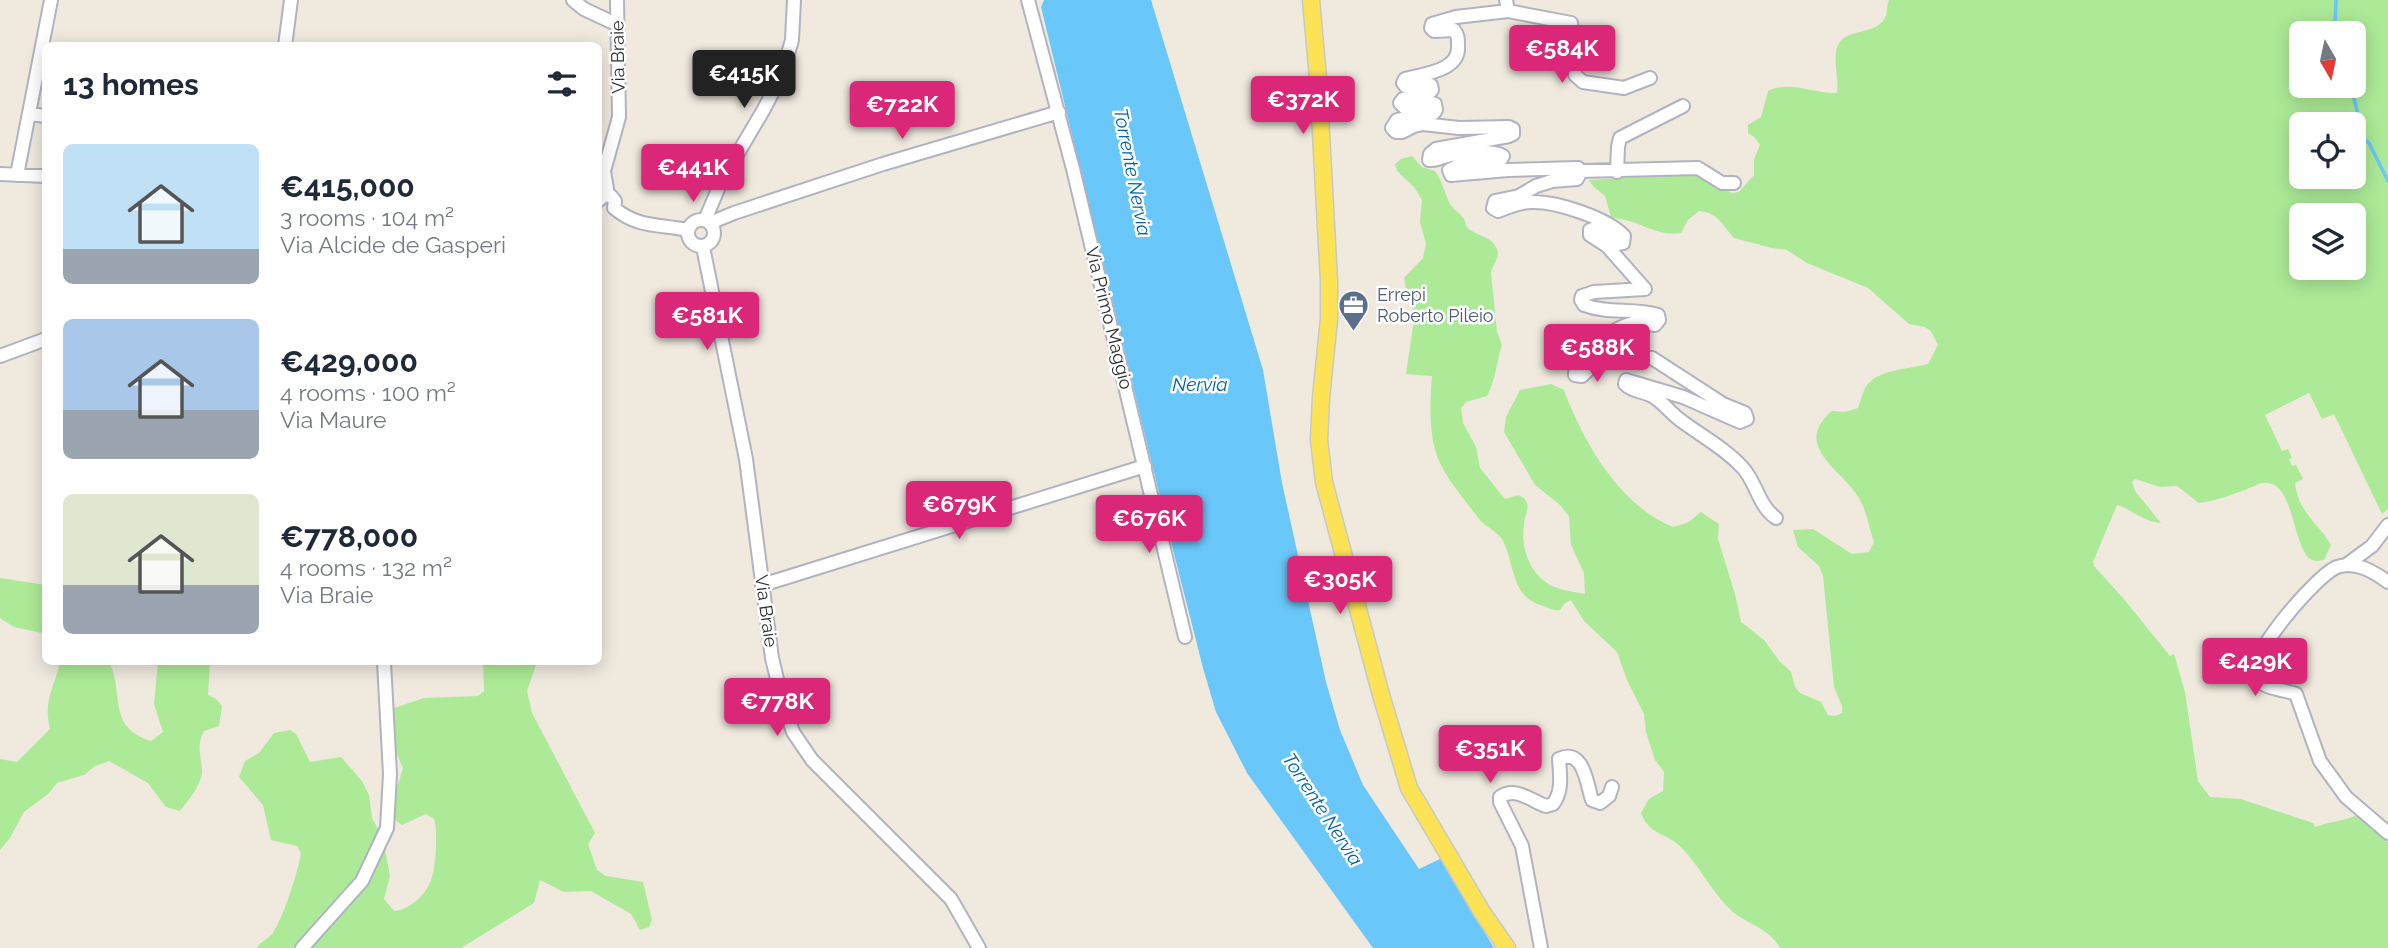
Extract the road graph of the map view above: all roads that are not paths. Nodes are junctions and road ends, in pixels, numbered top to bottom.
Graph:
1 (51, 0) edge
2 (291, 0) edge
3 (573, 0) edge
4 (617, 0) edge
5 (794, 0) edge
6 (1028, 0) edge
7 (1311, 0) edge
8 (1507, 5) edge
9 (618, 25) junction
10 (43, 42) edge
11 (286, 42) edge
12 (42, 47) edge
13 (1650, 78) dead end
14 (1683, 106) dead end
15 (1059, 112) junction
16 (29, 114) junction
17 (42, 116) edge
18 (602, 166) edge
19 (1580, 171) junction
20 (1617, 172) junction
21 (0, 174) edge
22 (18, 175) junction
23 (42, 176) edge
24 (1734, 183) dead end
25 (602, 201) edge
26 (708, 222) junction
27 (688, 230) junction
28 (703, 247) junction
29 (42, 340) edge
30 (0, 356) edge
31 (1145, 466) junction
32 (1776, 518) dead end
33 (2388, 525) edge
34 (2346, 565) junction
35 (2388, 582) edge
36 (762, 585) junction
37 (1185, 637) dead end
38 (384, 665) edge
39 (1612, 787) dead end
40 (2388, 833) edge
41 (302, 948) edge
42 (979, 948) edge
43 (1507, 948) edge
44 (1541, 948) edge

1 - 10 street
2 - 11 street
3 - 9 street
4 - 9 street, Via Braie
5 - 26 street
6 - 15 street, Via Primo Maggio
7 - 43 main road
8 - 13 street
8 - 19 street
9 - 18 street, Via Braie
12 - 16 street
14 - 20 street
15 - 26 street
15 - 31 street, Via Primo Maggio
16 - 17 street
16 - 22 street
19 - 20 street
19 - 32 street
20 - 24 street
21 - 22 street
22 - 23 street
25 - 27 street, Via Braie
26 - 27 street
26 - 28 street
27 - 28 street
28 - 36 street, Via Braie
29 - 30 street
31 - 36 street
31 - 37 street, Via Primo Maggio
33 - 34 street
34 - 35 street
34 - 40 street
36 - 42 street, Via Braie
38 - 41 street
39 - 44 street

